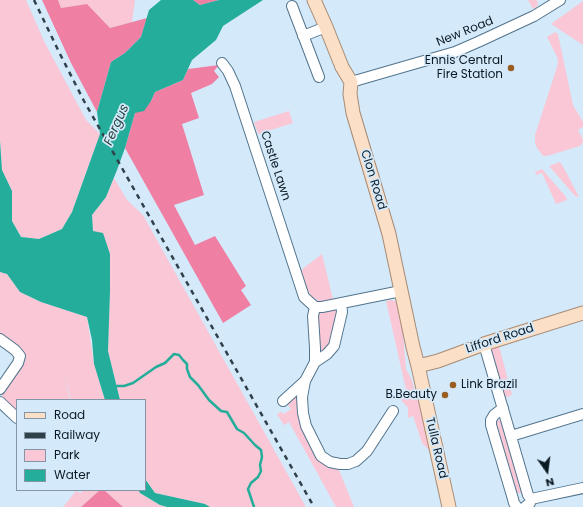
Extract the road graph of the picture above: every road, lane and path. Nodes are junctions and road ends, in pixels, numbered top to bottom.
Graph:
1 (314, 0) edge
2 (560, 0) edge
3 (545, 4) edge
4 (292, 6) dead end
5 (326, 26) junction
6 (303, 36) junction
7 (222, 63) dead end
8 (319, 76) dead end
9 (351, 82) junction
10 (401, 290) junction
11 (341, 303) junction
12 (315, 307) junction
13 (583, 313) edge
14 (0, 339) edge
15 (484, 344) junction
16 (315, 362) junction
17 (418, 366) junction
18 (305, 381) junction
19 (0, 390) edge
20 (283, 401) dead end
21 (0, 402) edge
22 (503, 408) junction
23 (393, 411) dead end
24 (583, 414) edge
25 (16, 417) edge
26 (511, 436) junction
27 (583, 488) edge
28 (528, 500) edge
29 (515, 503) edge
30 (450, 507) edge

1 - 5 main road, Clon Road
2 - 3 street, New Road
3 - 9 street, New Road
4 - 6 street
5 - 6 street
5 - 9 main road, Clon Road
6 - 8 street
7 - 12 street, Castle Lawn
9 - 10 main road, Clon Road
10 - 11 street
10 - 17 main road, Clon Road
11 - 12 street
11 - 16 street
12 - 16 street
13 - 15 main road, Lifford Road
14 - 19 street
15 - 17 main road, Lifford Road
15 - 22 street
16 - 18 street
17 - 30 main road, Tulla Road
18 - 20 street
18 - 23 street
21 - 25 street
22 - 26 street
22 - 29 street
24 - 26 street
26 - 28 street
27 - 28 street
28 - 29 street

